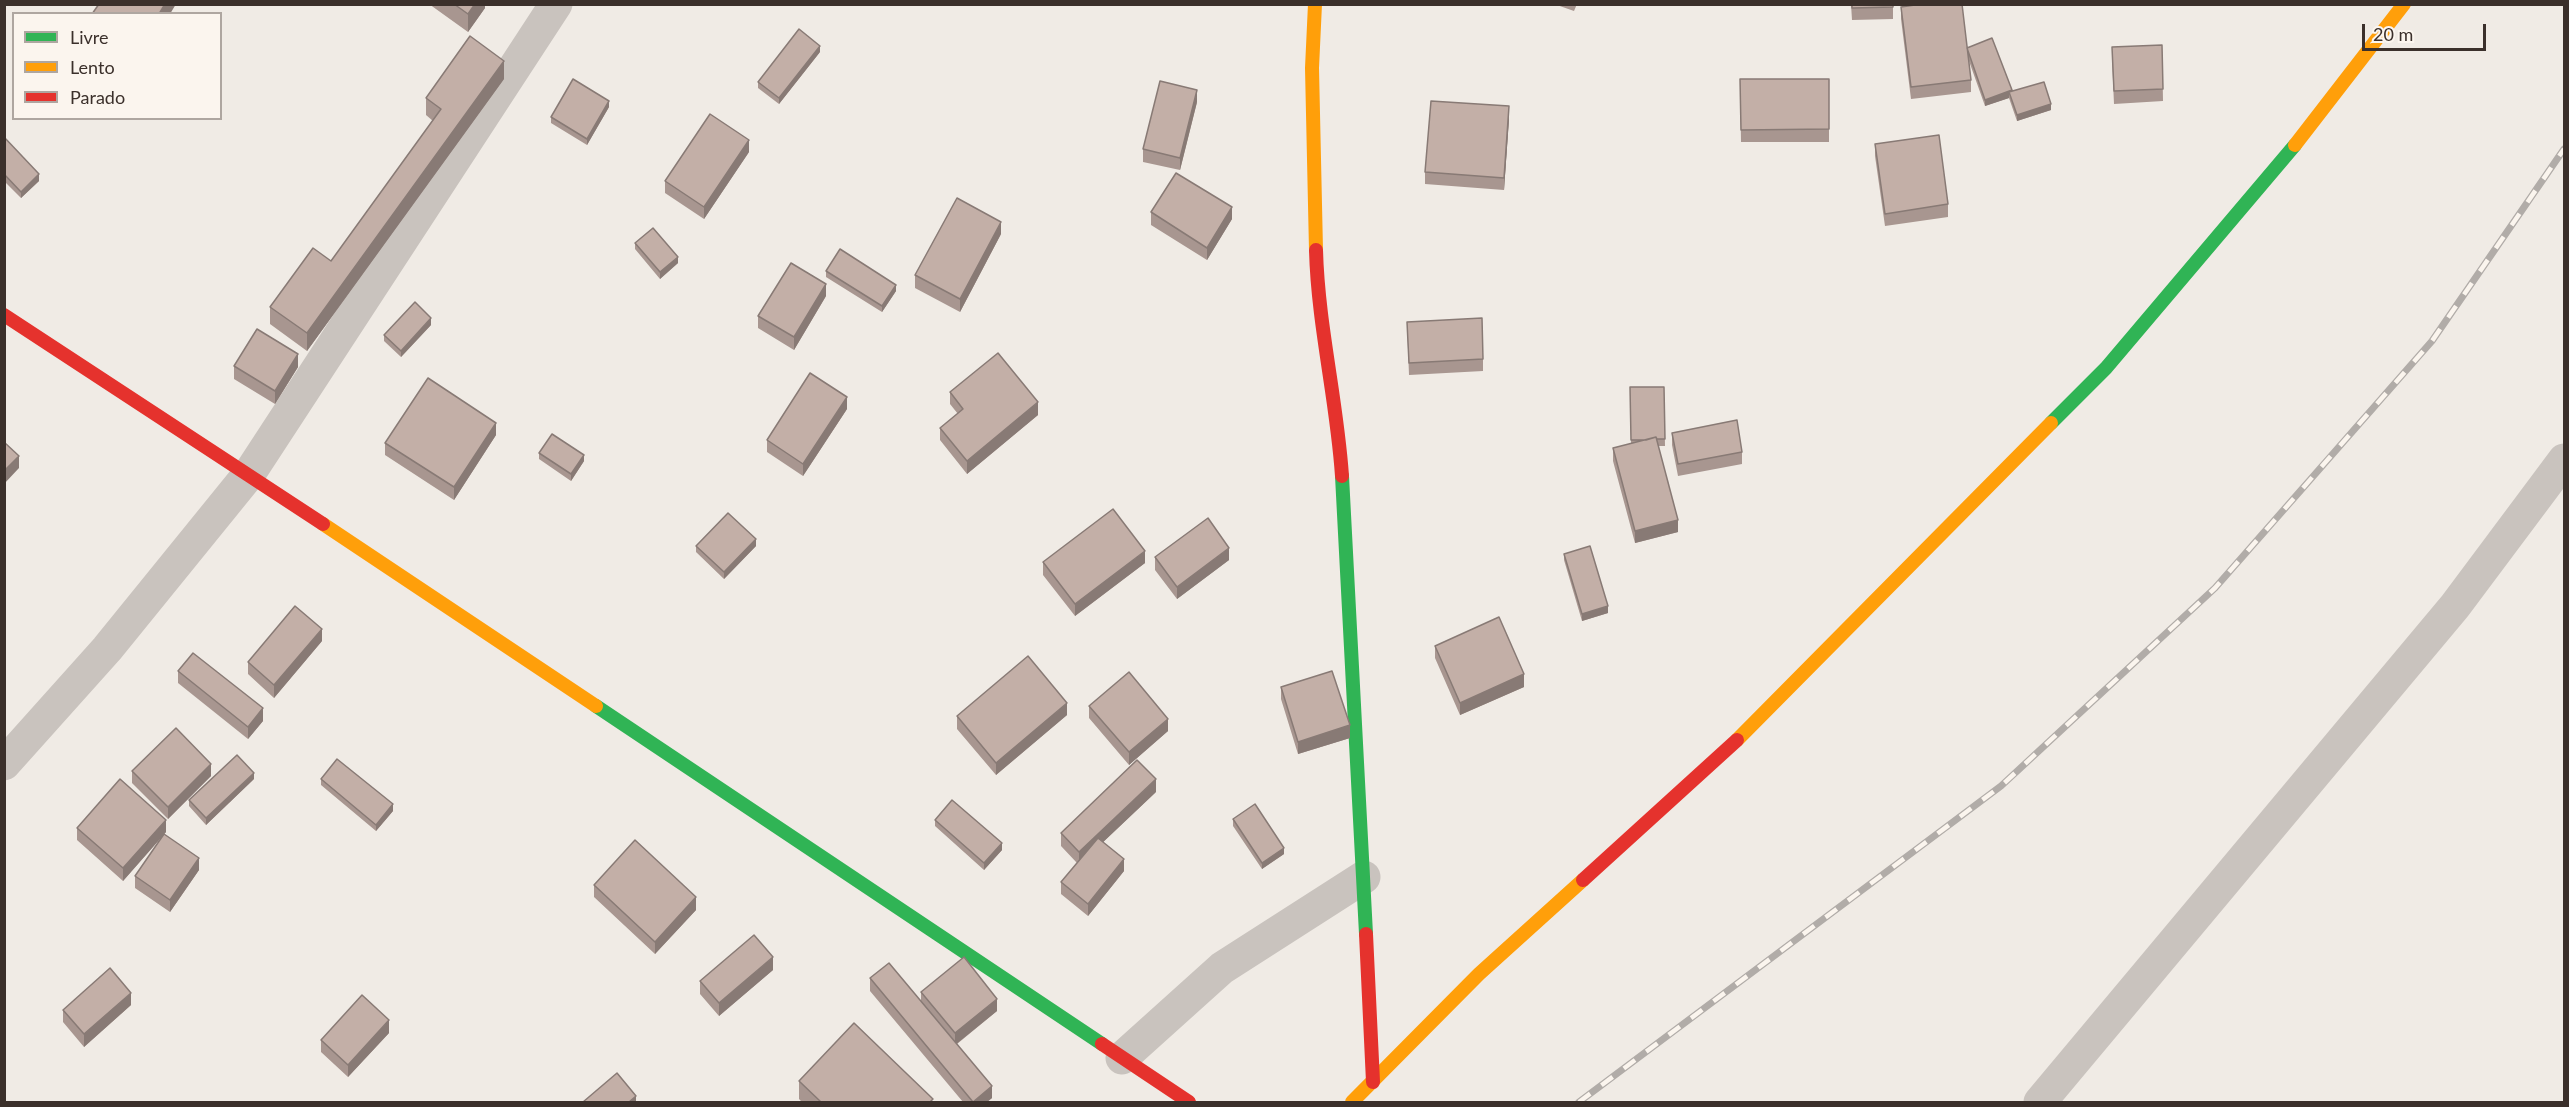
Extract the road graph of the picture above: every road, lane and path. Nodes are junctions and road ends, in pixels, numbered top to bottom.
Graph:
1 (556, 4) edge
2 (1315, 4) edge
3 (2404, 4) edge
4 (4, 315) edge
5 (2565, 460) edge
6 (249, 474) junction
7 (4, 764) edge
8 (1364, 877) junction
9 (1122, 1058) junction
10 (1373, 1082) junction
11 (1189, 1102) edge
12 (1352, 1102) edge
13 (2040, 1102) edge

1 - 6 street
2 - 8 street
3 - 10 street
4 - 6 street
5 - 13 street
6 - 7 street
6 - 9 street
8 - 9 street
8 - 10 street
9 - 11 street
10 - 12 street

